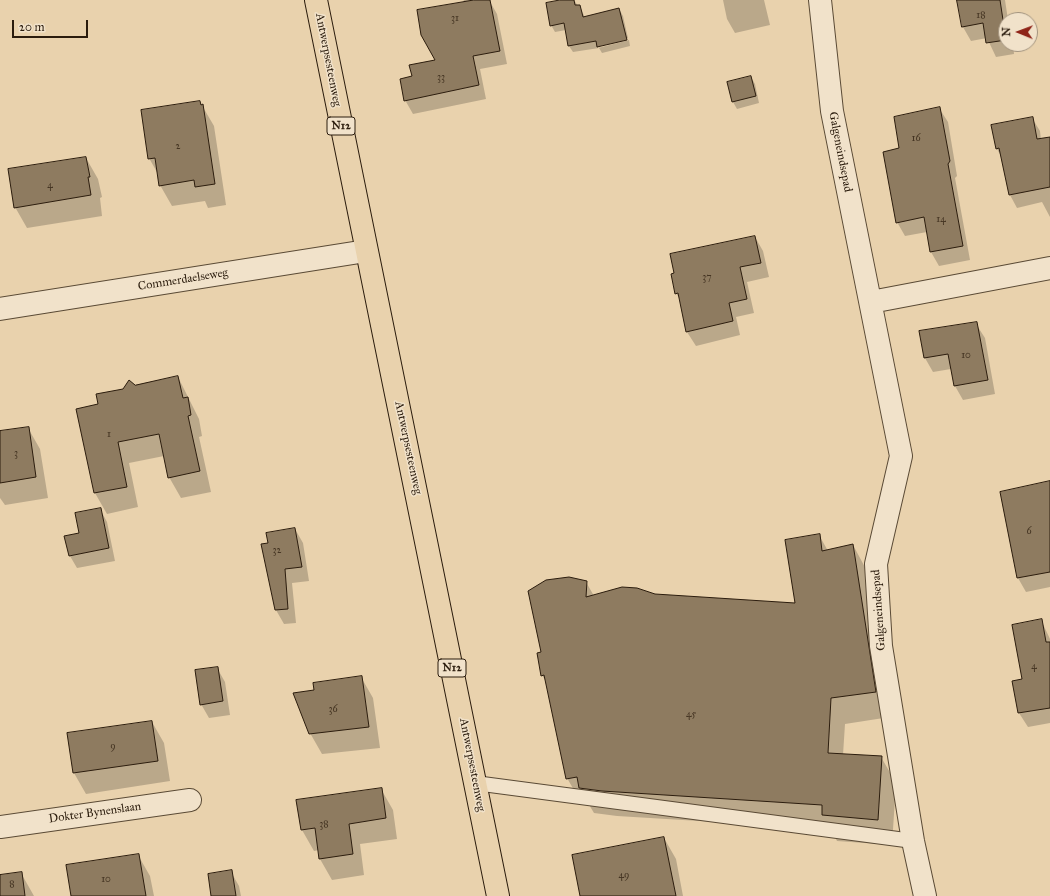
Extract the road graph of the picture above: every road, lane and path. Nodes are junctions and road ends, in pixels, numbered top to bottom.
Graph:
1 (316, 0) edge
2 (820, 0) edge
3 (366, 251) junction
4 (1050, 268) edge
5 (871, 302) junction
6 (0, 309) edge
7 (475, 783) junction
8 (190, 800) dead end
9 (0, 827) edge
10 (913, 842) junction
11 (498, 896) edge
12 (925, 896) edge

1 - 3 main road, Antwerpsesteenweg / N12
2 - 5 street, Galgeneindsepad
3 - 6 street, Commerdaelseweg
3 - 7 main road, Antwerpsesteenweg / N12
4 - 5 street
5 - 10 street, Galgeneindsepad
7 - 10 lane
7 - 11 main road, Antwerpsesteenweg / N12
8 - 9 street, Dokter Bynenslaan
10 - 12 street, Galgeneindsepad

